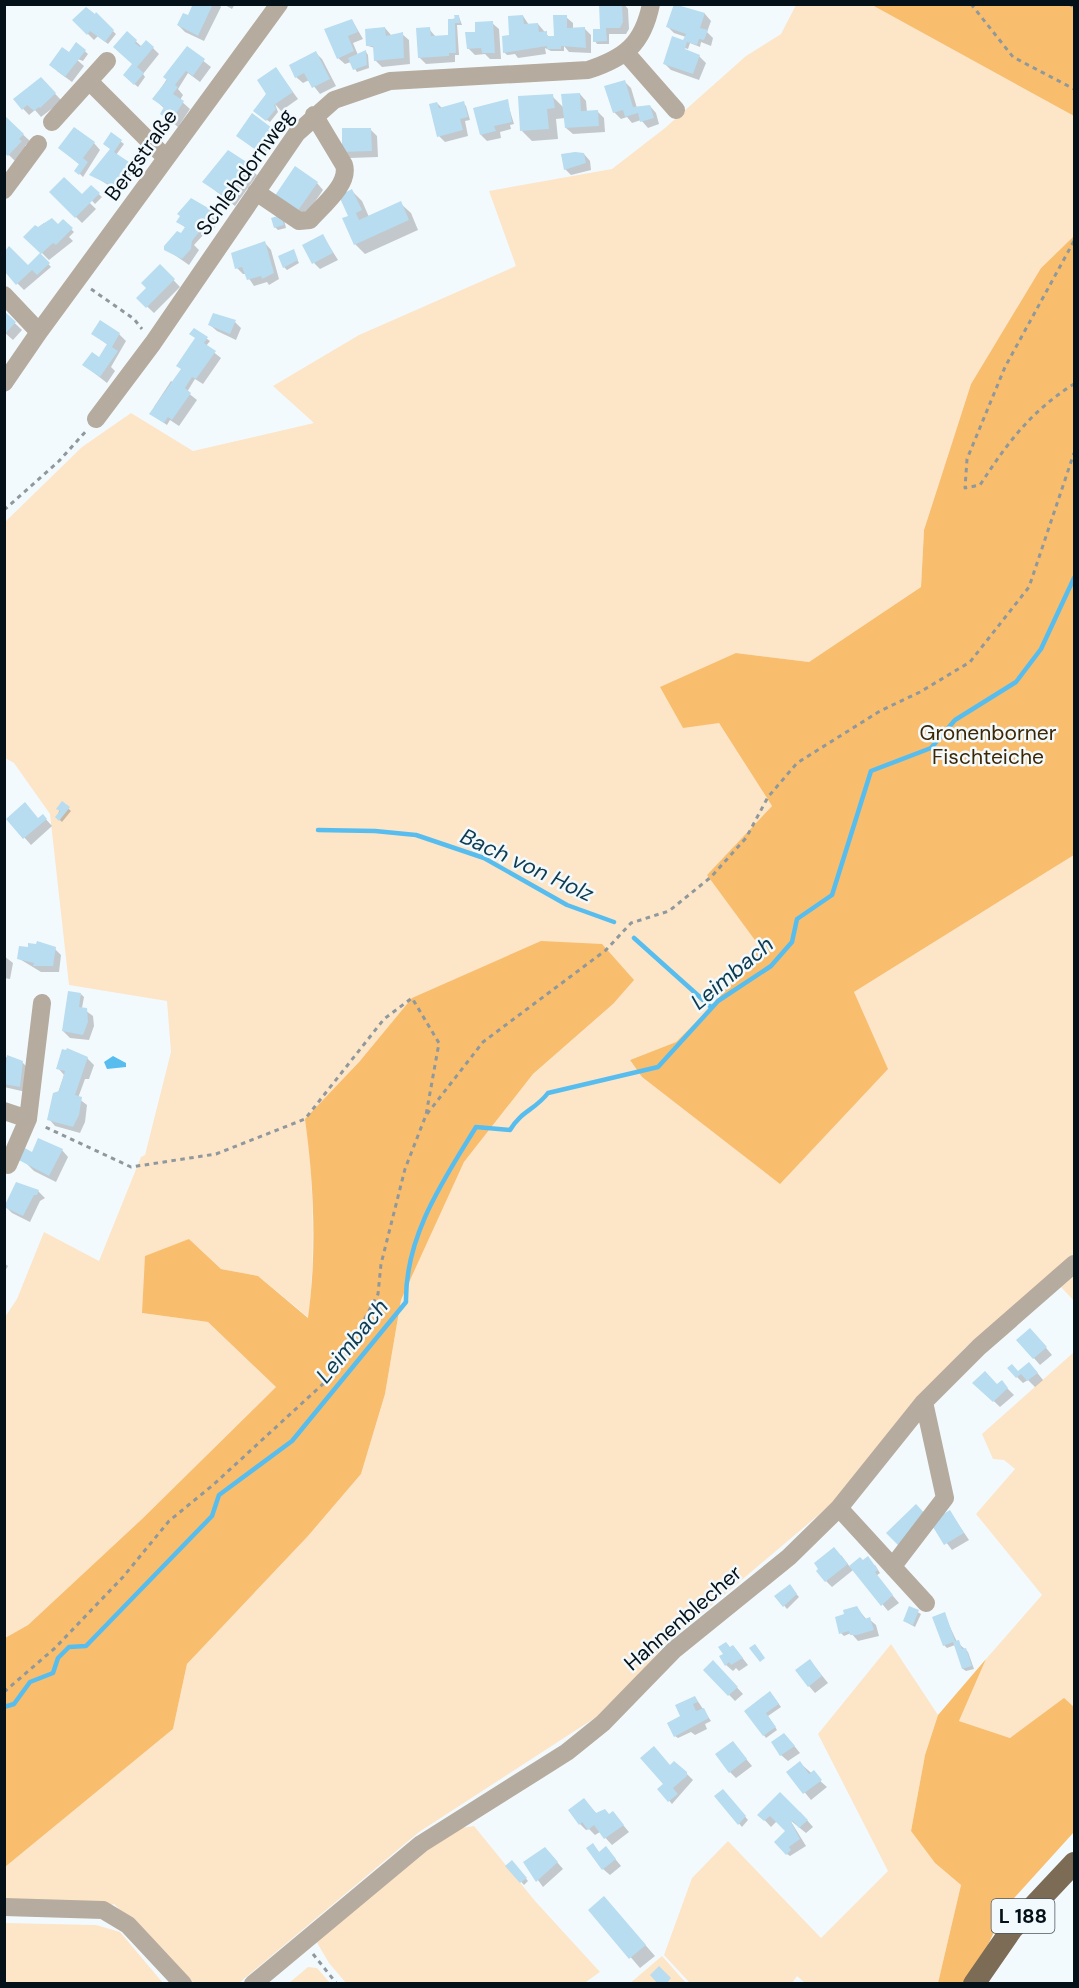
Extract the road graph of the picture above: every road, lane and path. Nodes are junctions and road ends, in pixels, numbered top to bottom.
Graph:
1 (279, 4) edge
2 (651, 4) edge
3 (971, 4) edge
4 (1069, 4) edge
5 (1074, 7) edge
6 (626, 52) junction
7 (107, 61) dead end
8 (89, 81) junction
9 (1074, 88) edge
10 (676, 110) dead end
11 (314, 115) junction
12 (52, 122) dead end
13 (39, 144) dead end
14 (166, 158) junction
15 (4, 190) edge
16 (256, 192) junction
17 (1074, 241) edge
18 (95, 291) dead end
19 (4, 295) edge
20 (39, 332) junction
21 (153, 343) junction
22 (4, 383) edge
23 (1074, 384) edge
24 (96, 419) joint
25 (1074, 453) edge
26 (4, 510) edge
27 (42, 1003) dead end
28 (4, 1111) edge
29 (426, 1115) junction
30 (28, 1119) junction
31 (8, 1165) dead end
32 (1074, 1264) edge
33 (924, 1402) junction
34 (839, 1508) junction
35 (893, 1566) junction
36 (926, 1603) dead end
37 (4, 1692) edge
38 (1074, 1863) edge
39 (4, 1907) edge
40 (303, 1941) junction
41 (183, 1983) edge
42 (253, 1983) edge
43 (337, 1983) edge
44 (974, 1983) edge

1 - 14 street, Bergstraße
2 - 6 street, Schlehdornweg
3 - 9 path
4 - 5 path
6 - 10 street
6 - 11 street, Schlehdornweg
7 - 8 street
8 - 12 street
8 - 14 street
11 - 16 street, Schlehdornweg
11 - 16 street
13 - 15 street
14 - 20 street, Bergstraße
16 - 21 street, Schlehdornweg
17 - 23 path
18 - 21 path
19 - 20 street
20 - 22 street, Bergstraße
21 - 24 street, Schlehdornweg
24 - 26 path
25 - 29 path
27 - 30 street
28 - 30 street
29 - 30 path
29 - 37 path
30 - 31 street
32 - 33 street, Hahnenblecher
33 - 34 street, Hahnenblecher
33 - 35 street
34 - 35 street
34 - 40 street, Hahnenblecher
35 - 36 street
38 - 44 main road, L 188
39 - 41 street
40 - 42 street, Hahnenblecher
40 - 43 path

